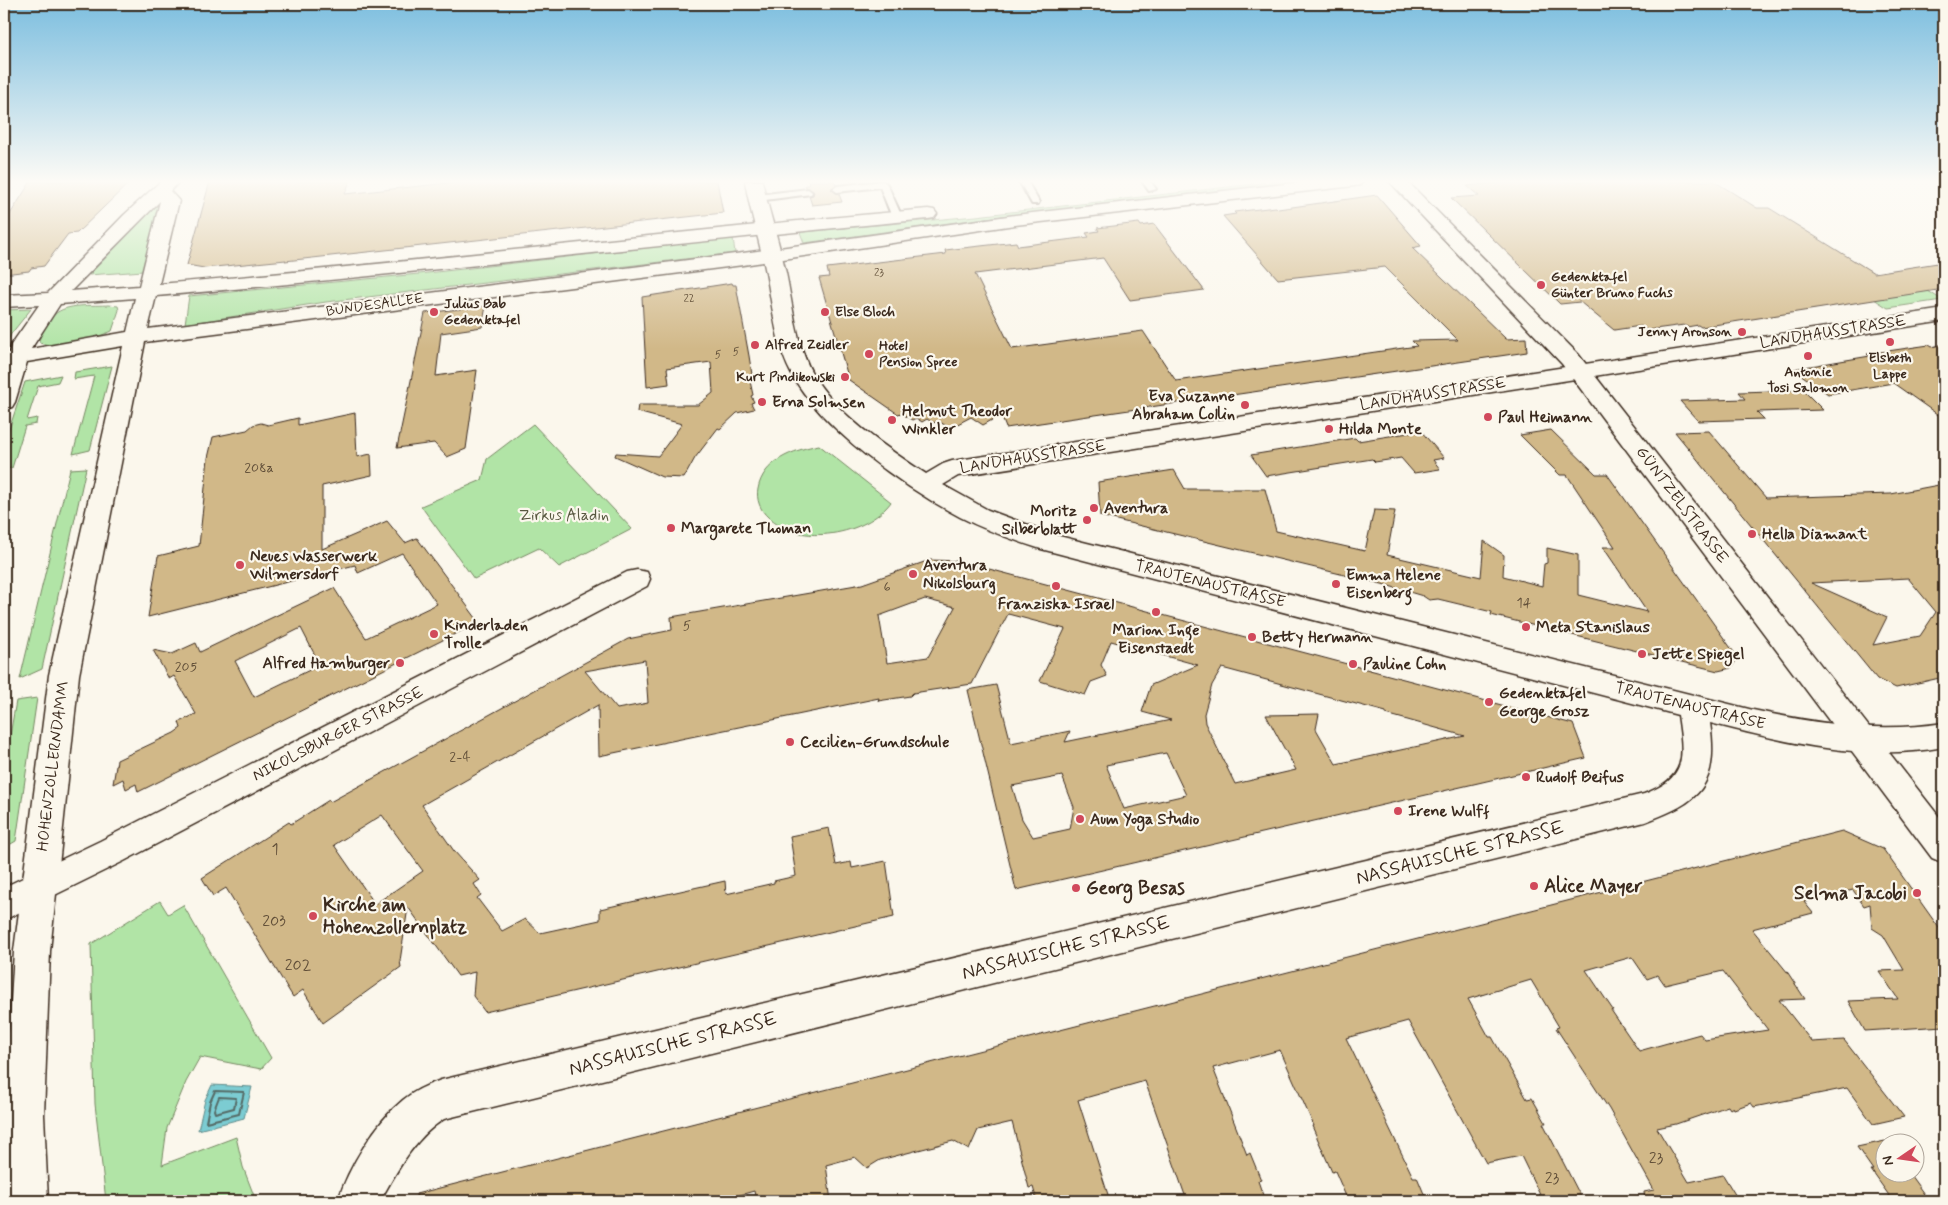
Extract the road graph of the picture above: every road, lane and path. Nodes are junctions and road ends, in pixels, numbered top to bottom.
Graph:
1 (112, 237) edge
2 (162, 237) edge
3 (688, 237) edge
4 (766, 237) edge
5 (895, 237) edge
6 (1452, 237) edge
7 (771, 255) junction
8 (147, 291) junction
9 (54, 298) junction
10 (4, 301) edge
11 (1944, 315) edge
12 (136, 337) junction
13 (11, 359) edge
14 (1579, 372) junction
15 (4, 402) edge
16 (926, 484) junction
17 (637, 579) dead end
18 (1692, 708) junction
19 (1944, 735) edge
20 (1862, 740) junction
21 (1944, 848) edge
22 (39, 887) junction
23 (4, 904) edge
24 (27, 1201) edge
25 (359, 1201) edge

1 - 9 street
2 - 8 street, HOHENZOLLERNDAMM
3 - 8 street
4 - 7 street, TRAUTENAUSTRASSE
5 - 7 street, BUNDESALLEE
6 - 14 street, GÜNTZELSTRASSE
7 - 12 street, BUNDESALLEE
7 - 16 street, TRAUTENAUSTRASSE
8 - 9 street
8 - 12 street, HOHENZOLLERNDAMM
9 - 10 street
9 - 13 street
11 - 14 street, LANDHAUSSTRASSE
12 - 13 street, BUNDESALLEE
12 - 22 street, HOHENZOLLERNDAMM
13 - 15 street
14 - 16 street, LANDHAUSSTRASSE
14 - 20 street, GÜNTZELSTRASSE
16 - 18 street, TRAUTENAUSTRASSE
17 - 22 street, NIKOLSBURGER STRASSE
18 - 20 street, TRAUTENAUSTRASSE
18 - 25 street, NASSAUISCHE STRASSE
19 - 20 street
20 - 21 street, GÜNTZELSTRASSE
22 - 23 street, NIKOLSBURGER STRASSE
22 - 24 street, HOHENZOLLERNDAMM

